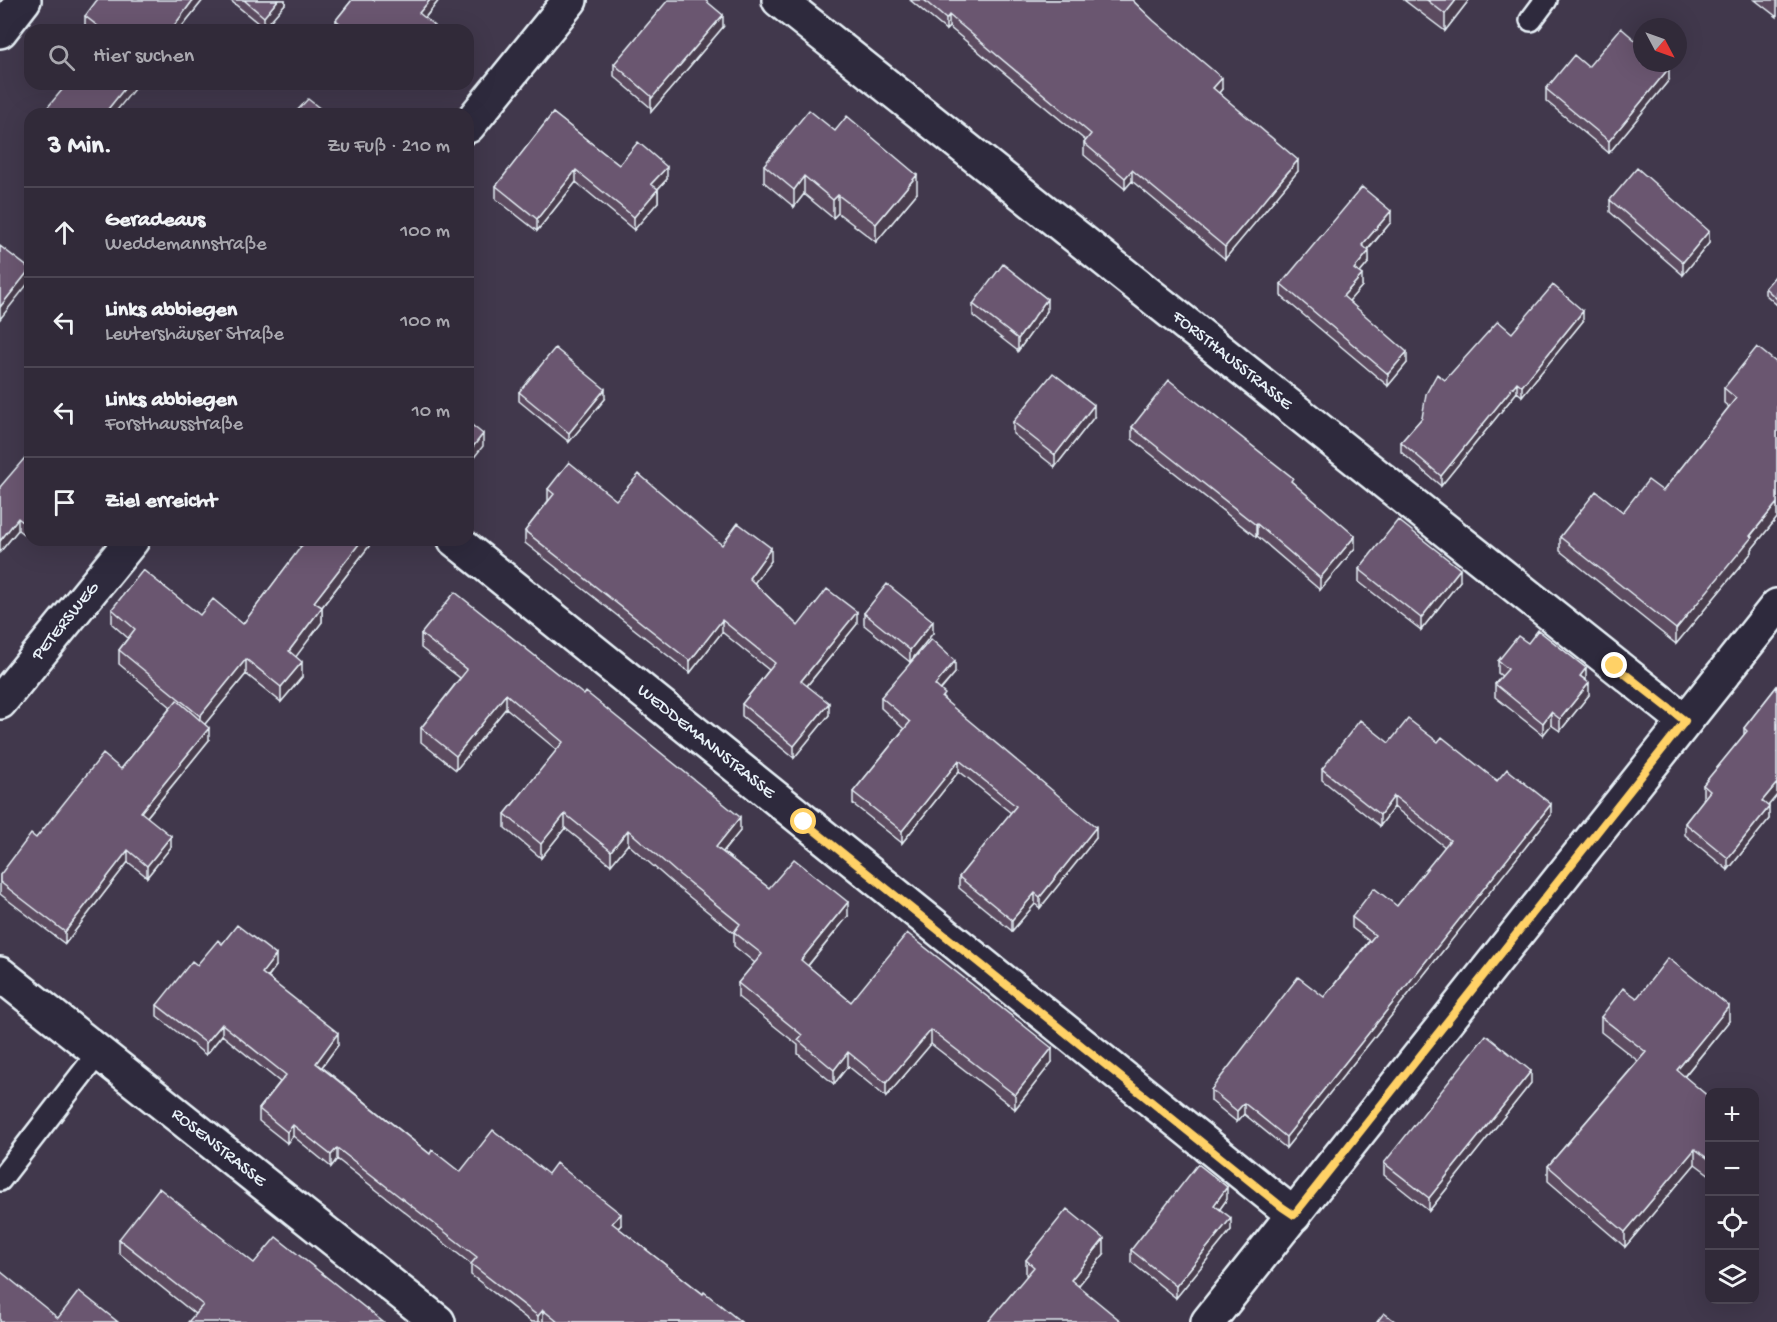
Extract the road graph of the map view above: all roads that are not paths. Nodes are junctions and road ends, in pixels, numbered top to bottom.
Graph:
1 (24, 0) edge
2 (570, 0) edge
3 (779, 0) edge
4 (1546, 0) edge
5 (1531, 20) dead end
6 (0, 31) edge
7 (474, 119) edge
8 (127, 546) edge
9 (462, 546) edge
10 (1777, 606) edge
11 (0, 702) edge
12 (1685, 721) junction
13 (0, 974) edge
14 (99, 1052) junction
15 (0, 1180) edge
16 (1294, 1215) junction
17 (438, 1322) edge
18 (1208, 1322) edge

1 - 6 street
2 - 7 street
3 - 12 street, FORSTHAUSSTRASSE
4 - 5 lane
8 - 11 street, PETERSWEG
9 - 16 street, WEDDEMANNSTRASSE
10 - 12 street
12 - 16 street
13 - 14 street, ROSENSTRASSE
14 - 15 lane
14 - 17 street, ROSENSTRASSE
16 - 18 street

